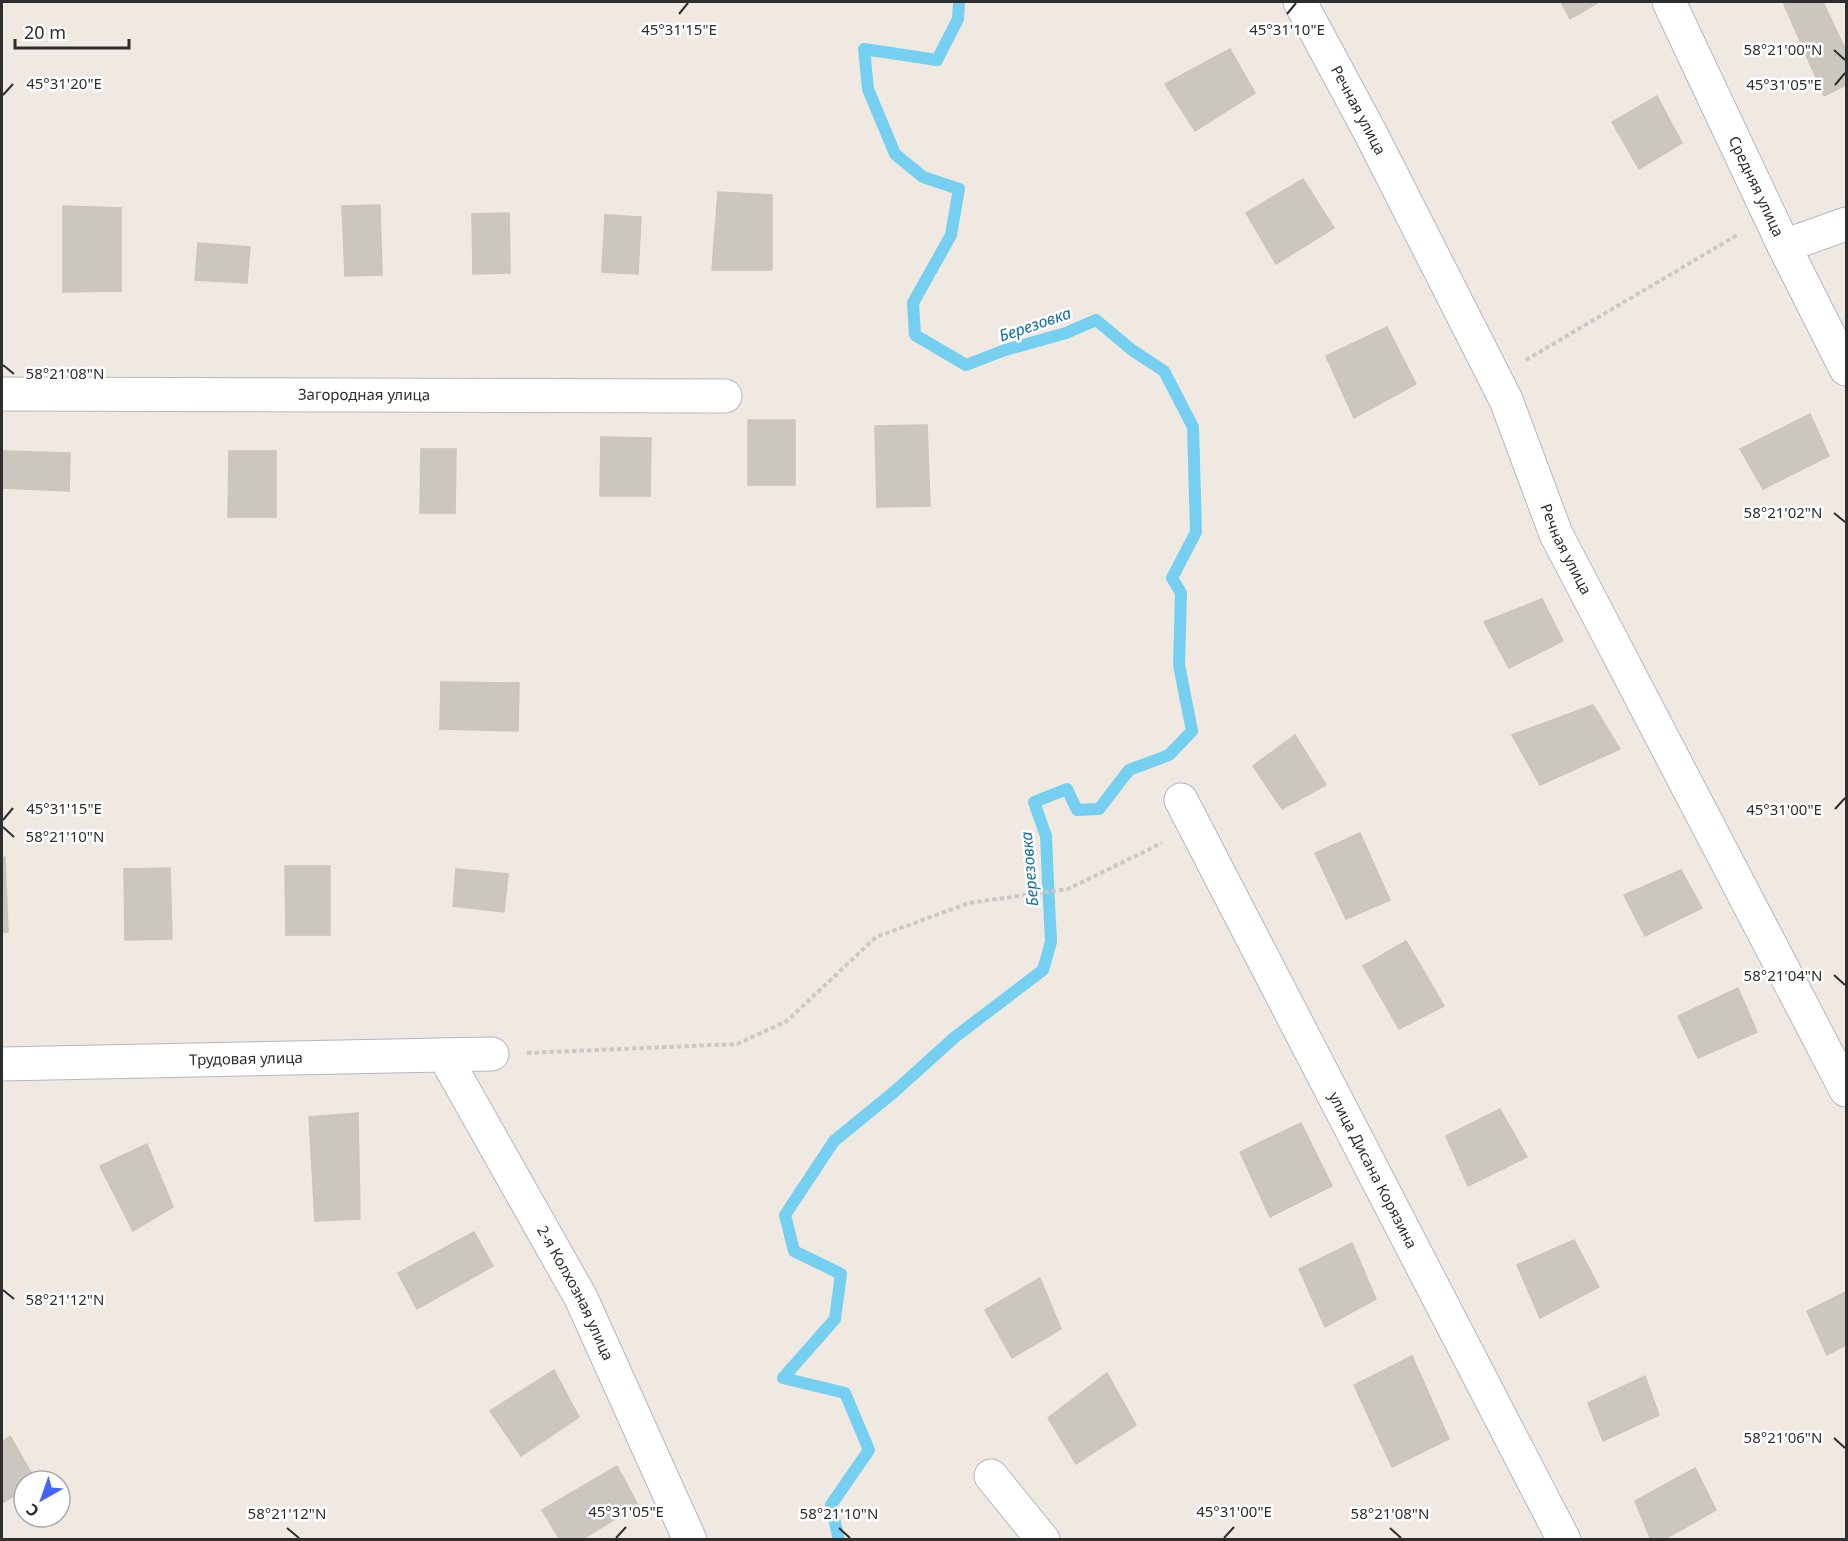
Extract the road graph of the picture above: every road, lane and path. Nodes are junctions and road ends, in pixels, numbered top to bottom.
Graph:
1 (1300, 2) edge
2 (1669, 2) edge
3 (1770, 215) junction
4 (1846, 224) edge
5 (1784, 246) junction
6 (1846, 369) edge
7 (1494, 378) junction
8 (2, 394) edge
9 (725, 396) dead end
10 (1188, 814) joint
11 (492, 1054) joint
12 (444, 1055) junction
13 (2, 1064) edge
14 (1846, 1090) edge
15 (991, 1476) dead end
16 (690, 1539) edge
17 (1043, 1539) edge
18 (1564, 1539) edge

1 - 7 street, Речная улица
2 - 3 street, Средняя улица
3 - 5 street, Средняя улица
3 - 7 path
4 - 5 street
5 - 6 street, Средняя улица
7 - 14 street, Речная улица
8 - 9 street, Загородная улица
10 - 11 path
10 - 18 street, улица Дисана Корязина
11 - 12 street, Трудовая улица
12 - 13 street, Трудовая улица
12 - 16 street, 2-я Колхозная улица
15 - 17 street

